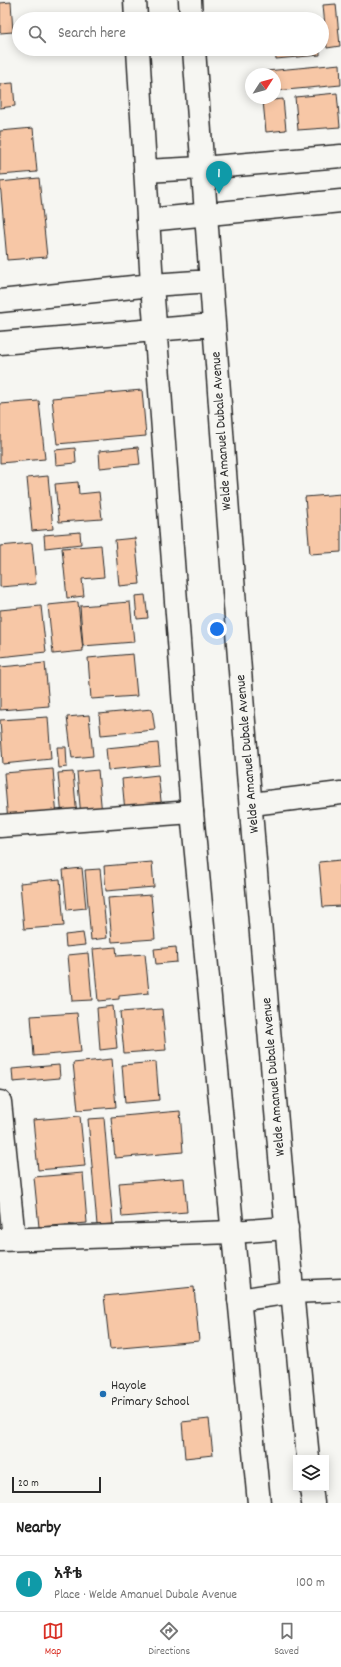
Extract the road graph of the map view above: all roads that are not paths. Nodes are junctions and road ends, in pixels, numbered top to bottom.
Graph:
1 (135, 0) edge
2 (190, 0) edge
3 (136, 12) edge
4 (191, 12) edge
5 (138, 56) edge
6 (194, 56) edge
7 (341, 156) edge
8 (202, 168) junction
9 (145, 171) junction
10 (341, 201) edge
11 (206, 214) junction
12 (148, 220) junction
13 (211, 281) junction
14 (152, 285) junction
15 (0, 301) edge
16 (214, 325) junction
17 (155, 328) junction
18 (0, 343) edge
19 (341, 793) edge
20 (252, 804) junction
21 (192, 812) junction
22 (0, 826) edge
23 (0, 1102) edge
24 (287, 1228) junction
25 (232, 1232) junction
26 (7, 1240) edge
27 (341, 1290) edge
28 (292, 1292) junction
29 (239, 1300) junction
30 (308, 1455) edge
31 (311, 1491) edge
32 (259, 1503) edge
33 (313, 1503) edge

1 - 3 main road
2 - 4 main road
5 - 9 main road
6 - 8 main road, Welde Amanuel Dubale Avenue
7 - 8 main road
8 - 9 main road
8 - 11 main road, Welde Amanuel Dubale Avenue
9 - 12 main road
10 - 11 main road
11 - 12 main road
11 - 13 main road, Welde Amanuel Dubale Avenue
12 - 14 main road
13 - 14 main road
13 - 16 main road, Welde Amanuel Dubale Avenue
14 - 15 main road
14 - 17 main road
16 - 17 main road
16 - 20 main road, Welde Amanuel Dubale Avenue
17 - 18 main road
17 - 21 main road
19 - 20 main road
20 - 24 main road, Welde Amanuel Dubale Avenue
21 - 22 main road
21 - 25 main road
23 - 26 main road
24 - 25 main road
24 - 28 main road, Welde Amanuel Dubale Avenue
25 - 26 main road
25 - 29 main road
27 - 28 main road
28 - 29 main road
28 - 30 main road, Welde Amanuel Dubale Avenue
29 - 32 main road
31 - 33 main road

